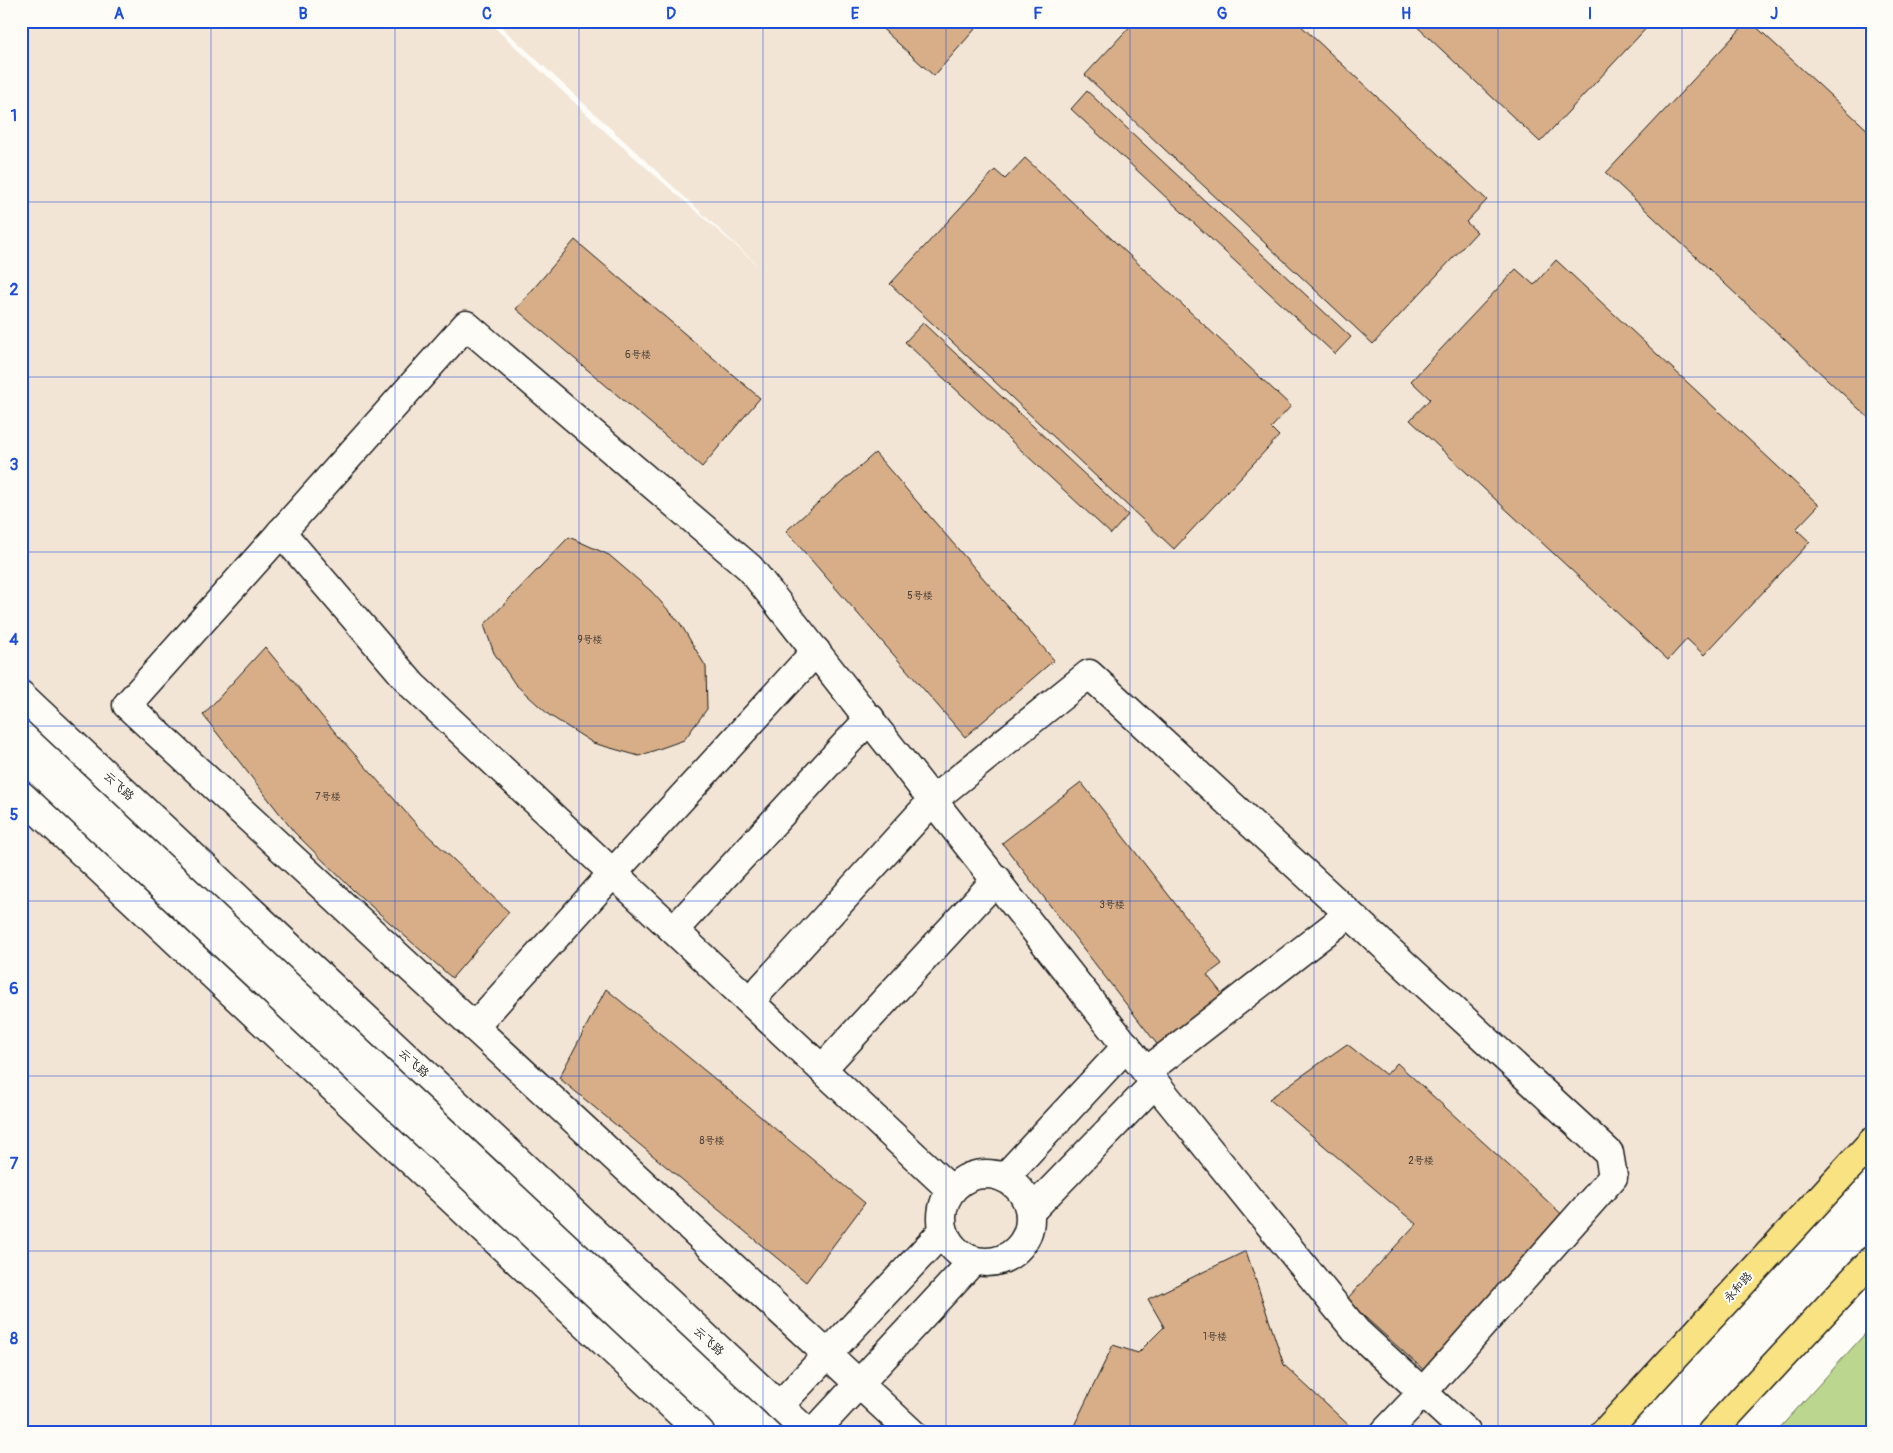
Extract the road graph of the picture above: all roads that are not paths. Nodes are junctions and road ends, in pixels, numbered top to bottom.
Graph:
1 (282, 532) junction
2 (816, 651) junction
3 (21, 695) edge
4 (870, 718) junction
5 (21, 795) edge
6 (934, 799) junction
7 (613, 873) junction
8 (996, 879) junction
9 (1350, 914) junction
10 (674, 930) junction
11 (750, 1001) junction
12 (474, 1027) junction
13 (1127, 1046) junction
14 (822, 1069) junction
15 (1151, 1077) junction
16 (1872, 1142) edge
17 (1004, 1178) junction
18 (951, 1190) junction
19 (1030, 1212) junction
20 (943, 1231) junction
21 (1872, 1260) edge
22 (972, 1261) junction
23 (828, 1354) junction
24 (859, 1384) junction
25 (1423, 1392) junction
26 (779, 1406) junction
27 (700, 1432) edge
28 (807, 1432) edge
29 (814, 1432) edge
30 (911, 1432) edge
31 (1385, 1432) edge
32 (1466, 1432) edge
33 (1605, 1432) edge
34 (1712, 1432) edge

1 - 2 street
1 - 7 street
1 - 12 street
2 - 4 street
2 - 7 street
3 - 26 street, 云飞路
4 - 6 street
4 - 10 street
5 - 27 street
6 - 8 street
6 - 9 street
6 - 11 street
7 - 10 street
7 - 12 street
8 - 13 street
8 - 14 street
9 - 15 street
9 - 25 street
10 - 11 street
11 - 14 street
12 - 23 street
13 - 15 street
13 - 17 street
14 - 18 street
15 - 19 street
15 - 25 street
16 - 33 main road, 永和路
17 - 18 street
17 - 19 street
18 - 20 street
19 - 22 street
20 - 22 street
20 - 23 street
21 - 34 main road
22 - 24 street
23 - 24 street
23 - 26 street
24 - 29 street
24 - 30 street
25 - 31 street
25 - 32 street
26 - 28 street, 云飞路

